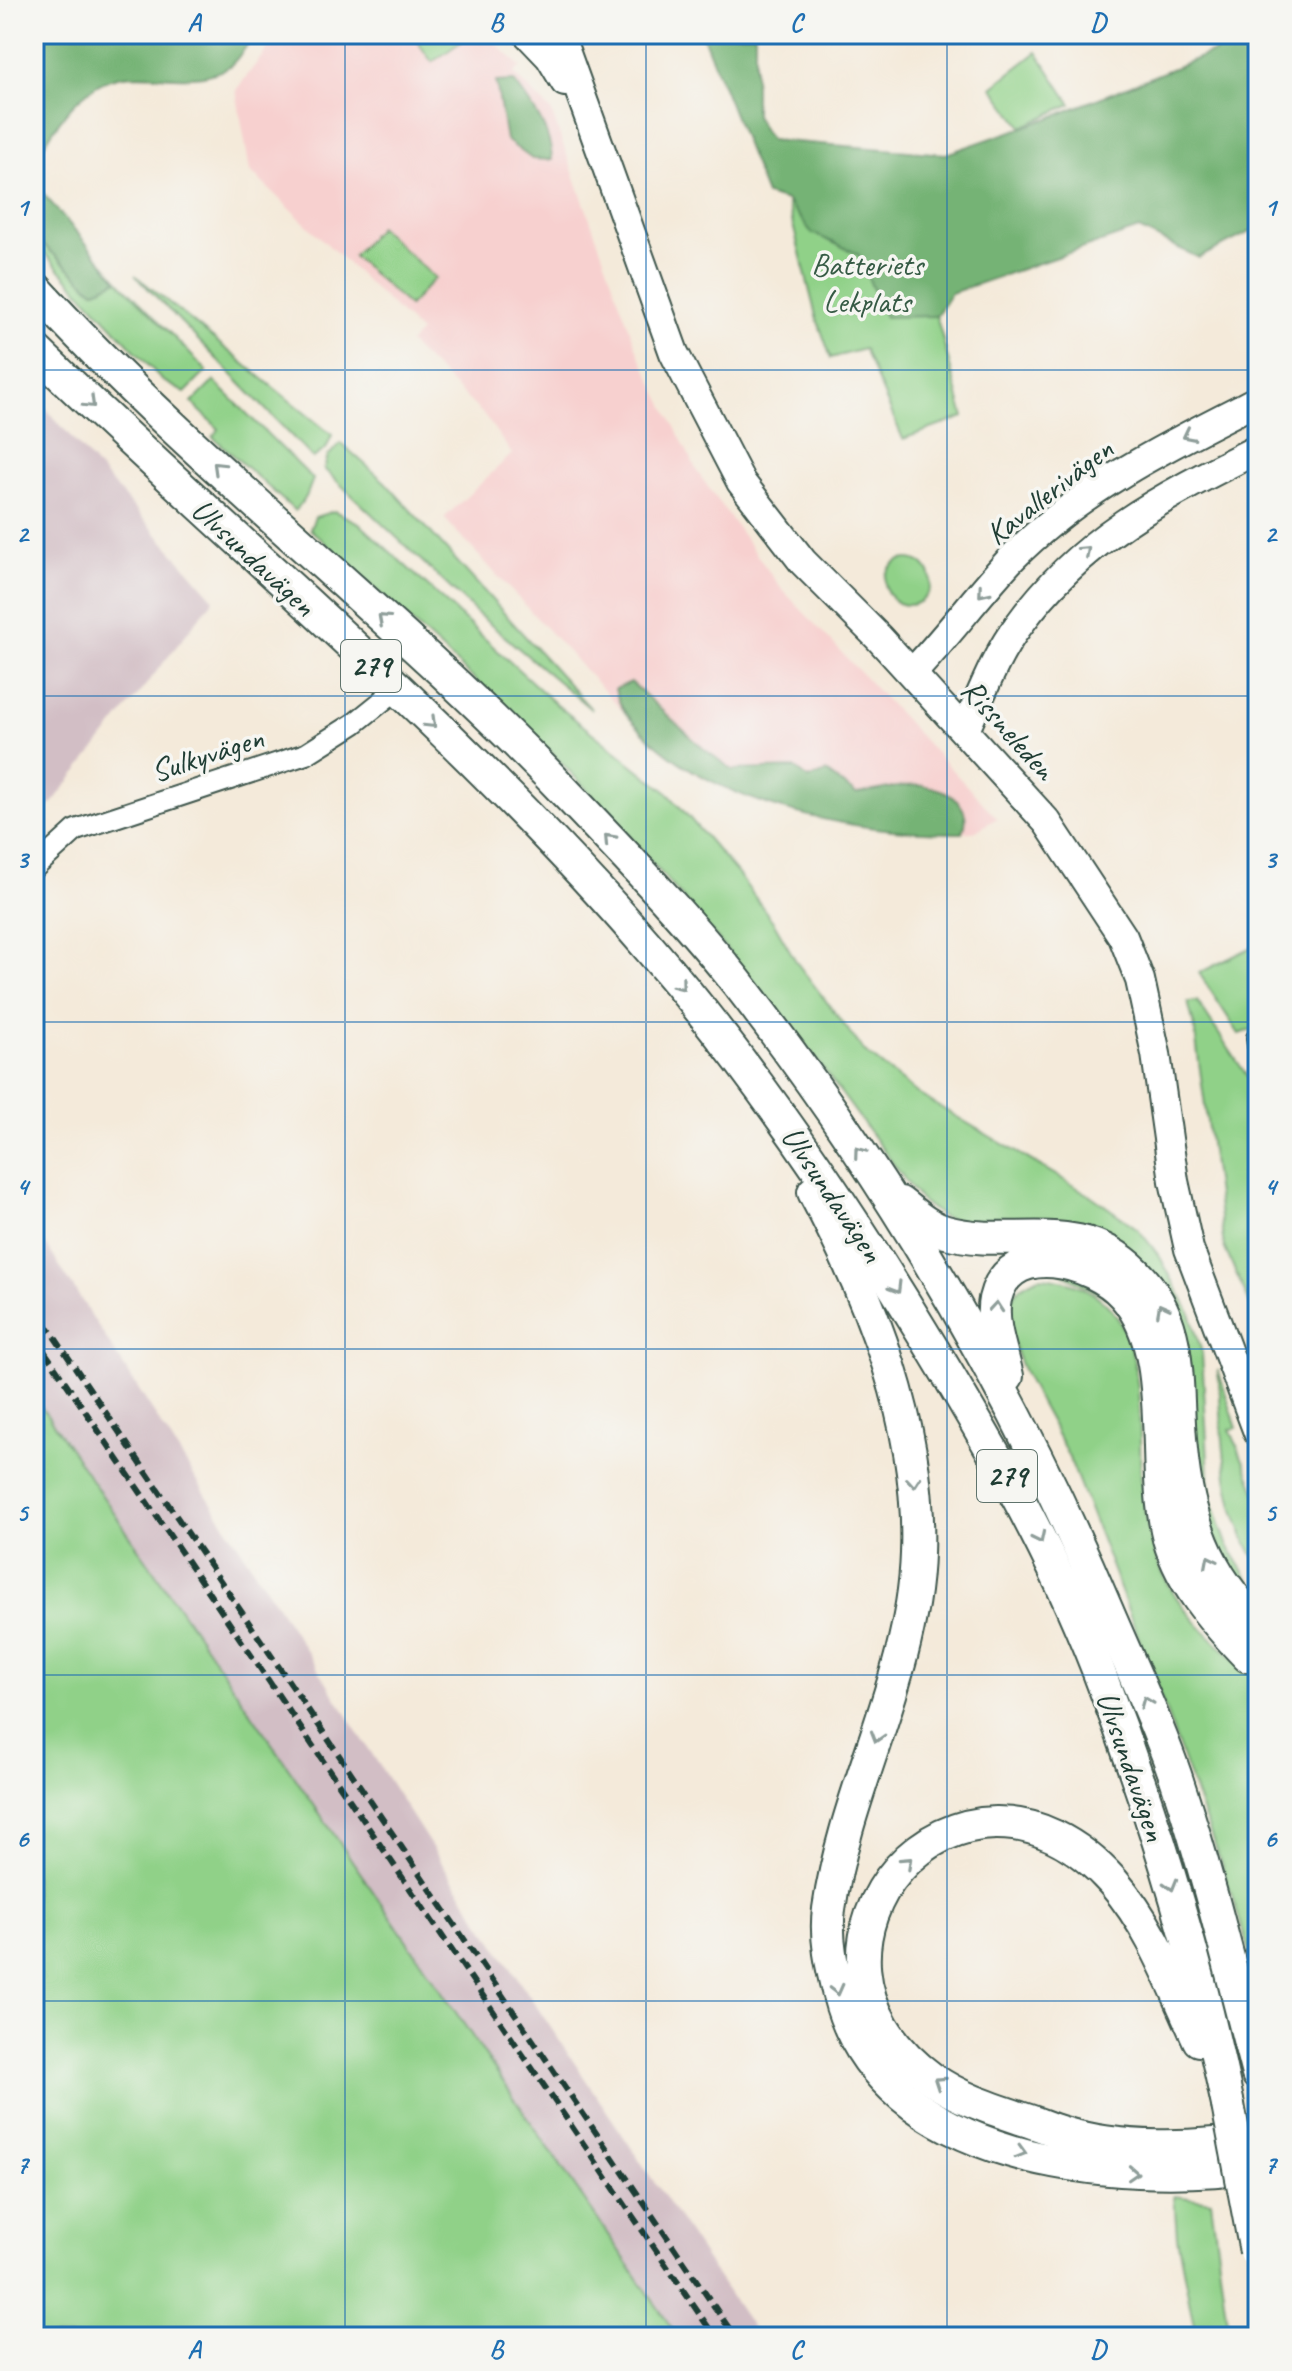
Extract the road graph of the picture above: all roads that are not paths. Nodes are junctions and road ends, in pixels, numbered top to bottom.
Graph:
1 (528, 34) edge
2 (559, 34) edge
3 (621, 211) junction
4 (34, 287) edge
5 (34, 349) edge
6 (1258, 400) edge
7 (1258, 449) edge
8 (912, 673) junction
9 (396, 690) junction
10 (502, 729) junction
11 (965, 730) junction
12 (34, 868) edge
13 (749, 1070) junction
14 (889, 1195) junction
15 (1229, 1349) junction
16 (1258, 1402) edge
17 (1015, 1411) junction
18 (1258, 1432) edge
19 (1256, 1639) edge
20 (1258, 2074) edge
21 (1228, 2105) junction
22 (1258, 2138) edge
23 (1258, 2166) edge
24 (1257, 2260) edge

1 - 3 street, Rissneleden
2 - 3 street, Rissneleden
3 - 8 street, Rissneleden
10 -> 4 main road, Ulvsundavägen / 279
5 -> 9 main road, Ulvsundavägen / 279
6 -> 8 street, Kavallerivägen
11 -> 7 street
8 - 11 street, Rissneleden
9 - 10 main road
9 - 12 street, Sulkyvägen
9 -> 13 main road, Ulvsundavägen / 279
14 -> 10 main road, Ulvsundavägen / 279
11 - 15 street, Rissneleden
13 -> 21 main road, Ulvsundavägen / 279
13 -> 23 main road
14 - 17 main road, Ulvsundavägen / 279
19 -> 14 main road
15 - 16 street, Rissneleden
15 - 18 street, Rissneleden
17 -> 19 main road
20 -> 17 main road, Ulvsundavägen / 279
22 -> 21 main road
21 - 24 main road, Ulvsundavägen / 279, bridge

